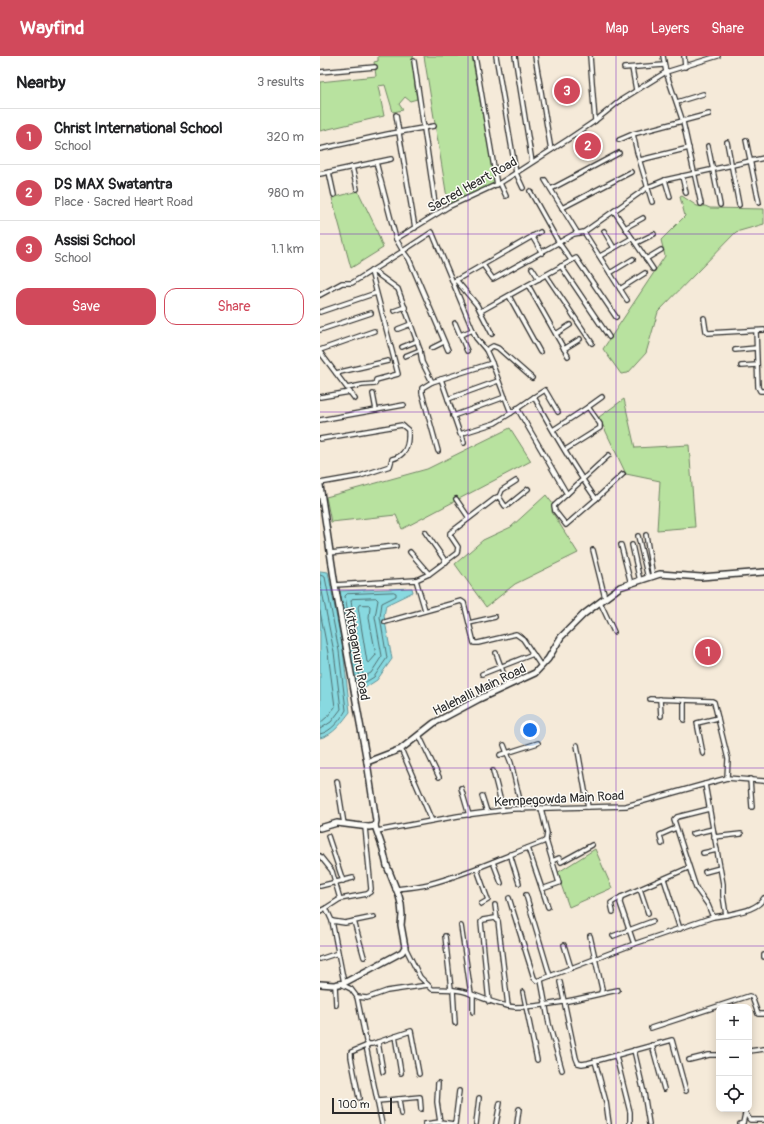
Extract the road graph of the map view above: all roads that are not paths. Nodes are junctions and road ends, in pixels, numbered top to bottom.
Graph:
1 (475, 56) edge
2 (496, 56) edge
3 (515, 56) edge
4 (536, 56) edge
5 (590, 56) edge
6 (663, 56) edge
7 (684, 56) edge
8 (718, 56) edge
9 (414, 61) dead end
10 (664, 64) junction
11 (375, 67) dead end
12 (685, 67) junction
13 (624, 68) dead end
14 (632, 68) junction
15 (320, 72) edge
16 (666, 72) junction
17 (636, 90) junction
18 (703, 94) dead end
19 (677, 102) junction
20 (709, 114) dead end
21 (396, 115) dead end
22 (595, 121) junction
23 (683, 122) junction
24 (434, 126) dead end
25 (424, 127) junction
26 (399, 132) junction
27 (633, 134) junction
28 (619, 140) dead end
29 (746, 140) dead end
30 (727, 142) dead end
31 (708, 146) dead end
32 (689, 148) junction
33 (320, 149) edge
34 (551, 150) junction
35 (619, 153) dead end
36 (764, 158) edge
37 (391, 159) dead end
38 (640, 160) junction
39 (750, 161) junction
40 (376, 162) junction
41 (532, 162) junction
42 (731, 165) junction
43 (352, 167) junction
44 (713, 169) junction
45 (329, 172) junction
46 (631, 172) dead end
47 (516, 173) junction
48 (694, 173) junction
49 (320, 174) edge
50 (682, 176) junction
51 (545, 180) dead end
52 (665, 180) junction
53 (498, 184) junction
54 (648, 187) junction
55 (523, 188) dead end
56 (357, 189) dead end
57 (551, 189) junction
58 (530, 192) dead end
59 (686, 193) dead end
60 (334, 195) dead end
61 (506, 196) dead end
62 (670, 197) dead end
63 (652, 202) dead end
64 (759, 203) dead end
65 (701, 204) dead end
66 (720, 205) dead end
67 (739, 205) dead end
68 (562, 208) junction
69 (436, 210) dead end
70 (614, 212) junction
71 (642, 218) dead end
72 (415, 228) junction
73 (625, 228) junction
74 (604, 230) dead end
75 (540, 232) dead end
76 (577, 232) junction
77 (584, 232) junction
78 (654, 234) dead end
79 (532, 236) junction
80 (632, 238) junction
81 (396, 239) junction
82 (559, 243) junction
83 (636, 243) junction
84 (614, 248) junction
85 (661, 250) dead end
86 (402, 252) junction
87 (542, 253) junction
88 (600, 256) junction
89 (633, 259) dead end
90 (646, 259) junction
91 (571, 260) junction
92 (483, 265) junction
93 (561, 266) junction
94 (532, 268) dead end
95 (653, 269) dead end
96 (371, 272) junction
97 (610, 273) junction
98 (645, 274) dead end
99 (546, 275) junction
100 (539, 279) junction
101 (455, 281) junction
102 (528, 285) junction
103 (620, 288) junction
104 (376, 293) junction
105 (320, 295) edge
106 (509, 296) junction
107 (627, 300) dead end
108 (405, 307) junction
109 (394, 311) dead end
110 (481, 311) junction
111 (320, 312) edge
112 (371, 313) dead end
113 (616, 317) dead end
114 (704, 318) dead end
115 (455, 323) dead end
116 (411, 324) junction
117 (570, 325) dead end
118 (320, 330) edge
119 (398, 330) dead end
120 (473, 330) junction
121 (764, 330) edge
122 (374, 331) dead end
123 (756, 331) junction
124 (492, 334) dead end
125 (556, 334) junction
126 (460, 335) junction
127 (609, 337) dead end
128 (580, 339) dead end
129 (417, 341) junction
130 (444, 342) junction
131 (592, 343) dead end
132 (402, 347) dead end
133 (432, 348) dead end
134 (756, 348) junction
135 (564, 349) junction
136 (420, 350) junction
137 (448, 350) dead end
138 (486, 350) junction
139 (735, 350) dead end
140 (320, 351) edge
141 (467, 351) dead end
142 (540, 352) dead end
143 (405, 356) dead end
144 (568, 356) dead end
145 (388, 361) dead end
146 (492, 363) junction
147 (757, 365) junction
148 (741, 366) dead end
149 (336, 373) junction
150 (532, 378) dead end
151 (441, 379) junction
152 (498, 381) junction
153 (432, 382) junction
154 (348, 390) junction
155 (764, 391) edge
156 (373, 394) dead end
157 (505, 397) junction
158 (534, 397) junction
159 (602, 397) dead end
160 (320, 398) edge
161 (355, 399) dead end
162 (448, 399) junction
163 (404, 405) dead end
164 (518, 408) junction
165 (588, 408) junction
166 (376, 410) junction
167 (558, 412) dead end
168 (511, 413) junction
169 (453, 416) junction
170 (320, 420) edge
171 (553, 430) junction
172 (462, 435) junction
173 (320, 439) edge
174 (464, 443) dead end
175 (565, 450) junction
176 (438, 451) dead end
177 (609, 455) dead end
178 (623, 474) dead end
179 (516, 480) dead end
180 (583, 480) junction
181 (320, 484) edge
182 (528, 489) dead end
183 (567, 494) junction
184 (499, 497) junction
185 (456, 499) dead end
186 (596, 499) junction
187 (469, 518) junction
188 (425, 532) dead end
189 (646, 535) dead end
190 (638, 536) dead end
191 (621, 545) dead end
192 (632, 545) dead end
193 (396, 546) dead end
194 (593, 550) dead end
195 (410, 552) dead end
196 (330, 553) junction
197 (446, 562) junction
198 (764, 572) edge
199 (429, 574) junction
200 (651, 578) junction
201 (416, 580) junction
202 (640, 581) junction
203 (631, 584) junction
204 (335, 585) junction
205 (605, 598) junction
206 (600, 602) junction
207 (425, 610) junction
208 (495, 617) dead end
209 (385, 622) dead end
210 (469, 623) junction
211 (614, 632) dead end
212 (496, 653) dead end
213 (533, 654) junction
214 (541, 666) junction
215 (501, 667) junction
216 (482, 674) dead end
217 (508, 686) junction
218 (650, 699) dead end
219 (660, 699) junction
220 (684, 700) junction
221 (661, 716) dead end
222 (718, 718) junction
223 (684, 720) dead end
224 (419, 735) junction
225 (538, 743) dead end
226 (504, 745) dead end
227 (577, 745) dead end
228 (401, 749) junction
229 (507, 752) junction
230 (500, 754) dead end
231 (703, 754) dead end
232 (367, 762) junction
233 (493, 771) dead end
234 (439, 777) dead end
235 (727, 778) junction
236 (750, 779) junction
237 (337, 781) dead end
238 (764, 781) edge
239 (705, 784) junction
240 (461, 788) dead end
241 (482, 796) dead end
242 (588, 807) junction
243 (752, 807) dead end
244 (522, 808) junction
245 (541, 808) junction
246 (710, 809) junction
247 (503, 810) junction
248 (487, 812) junction
249 (469, 814) junction
250 (432, 821) junction
251 (344, 824) junction
252 (365, 827) junction
253 (320, 828) edge
254 (676, 828) junction
255 (376, 829) junction
256 (713, 829) junction
257 (692, 834) dead end
258 (741, 834) dead end
259 (328, 836) dead end
260 (714, 837) junction
261 (546, 840) junction
262 (662, 844) dead end
263 (592, 845) dead end
264 (528, 848) junction
265 (717, 850) junction
266 (703, 853) dead end
267 (510, 854) junction
268 (320, 856) edge
269 (552, 861) junction
270 (493, 862) junction
271 (477, 868) junction
272 (688, 868) junction
273 (720, 868) junction
274 (705, 872) dead end
275 (353, 878) dead end
276 (664, 879) junction
277 (342, 881) junction
278 (335, 882) junction
279 (501, 883) dead end
280 (519, 883) dead end
281 (320, 886) edge
282 (395, 889) junction
283 (542, 889) junction
284 (640, 889) junction
285 (526, 895) dead end
286 (621, 897) junction
287 (510, 898) dead end
288 (764, 898) edge
289 (340, 899) junction
290 (481, 904) dead end
291 (495, 906) dead end
292 (548, 907) dead end
293 (326, 908) junction
294 (320, 911) edge
295 (613, 912) dead end
296 (648, 912) dead end
297 (726, 915) junction
298 (374, 917) dead end
299 (712, 917) junction
300 (497, 918) junction
301 (332, 921) junction
302 (354, 921) junction
303 (653, 921) dead end
304 (461, 926) dead end
305 (680, 929) junction
306 (630, 930) junction
307 (444, 936) dead end
308 (590, 936) dead end
309 (613, 936) dead end
310 (634, 944) junction
311 (564, 945) dead end
312 (405, 946) junction
313 (338, 953) junction
314 (364, 957) dead end
315 (320, 959) edge
316 (596, 959) junction
317 (571, 968) junction
318 (550, 976) junction
319 (541, 980) junction
320 (560, 982) dead end
321 (320, 984) edge
322 (340, 984) junction
323 (428, 985) junction
324 (452, 990) junction
325 (618, 990) dead end
326 (523, 992) dead end
327 (601, 993) junction
328 (472, 994) junction
329 (357, 997) junction
330 (564, 1001) junction
331 (489, 1002) junction
332 (546, 1004) junction
333 (336, 1006) dead end
334 (508, 1006) junction
335 (527, 1006) junction
336 (473, 1012) dead end
337 (764, 1014) edge
338 (456, 1023) dead end
339 (651, 1028) dead end
340 (395, 1036) junction
341 (378, 1042) junction
342 (368, 1045) junction
343 (652, 1045) junction
344 (764, 1049) edge
345 (634, 1050) junction
346 (752, 1051) edge
347 (716, 1055) edge
348 (616, 1056) junction
349 (537, 1060) dead end
350 (689, 1060) dead end
351 (595, 1062) junction
352 (562, 1070) dead end
353 (383, 1072) dead end
354 (401, 1073) dead end
355 (419, 1074) dead end
356 (438, 1083) dead end
357 (664, 1089) dead end
358 (459, 1091) dead end
359 (686, 1091) dead end
360 (359, 1098) dead end
361 (479, 1098) dead end
362 (399, 1099) junction
363 (378, 1101) junction
364 (500, 1103) dead end
365 (421, 1109) dead end
366 (519, 1109) dead end
367 (401, 1114) dead end
368 (745, 1114) joint
369 (764, 1120) edge
370 (440, 1122) junction
371 (756, 1122) edge
372 (382, 1124) edge
373 (425, 1124) edge
374 (454, 1124) edge
375 (476, 1124) edge
376 (496, 1124) edge
377 (517, 1124) edge
378 (609, 1124) edge
379 (630, 1124) edge
380 (649, 1124) edge
381 (740, 1124) edge

1 - 53 street
2 - 47 street
3 - 41 street
4 - 34 street
5 - 22 street
6 - 10 street
7 - 12 street
8 - 12 street, Sacred Heart Road
9 - 25 street
10 - 14 street
10 - 16 street
11 - 15 street
12 - 16 street, Sacred Heart Road
13 - 14 street
14 - 17 street
16 - 17 street, Sacred Heart Road
16 - 19 street
17 - 22 street, Sacred Heart Road
18 - 19 street
19 - 23 street
20 - 23 street
21 - 26 street
22 - 34 street, Sacred Heart Road
23 - 27 street
23 - 32 street
24 - 25 street
25 - 26 street
25 - 69 street
26 - 33 street
26 - 72 street
27 - 28 street
27 - 38 street
29 - 39 street
30 - 42 street
31 - 44 street
32 - 38 street
32 - 48 street
34 - 41 street, Sacred Heart Road
35 - 57 street
36 - 39 street
37 - 40 street
38 - 54 street
39 - 42 street
39 - 64 street
40 - 43 street
40 - 81 street
41 - 47 street, Sacred Heart Road
42 - 44 street
42 - 67 street
43 - 45 street
43 - 56 street
44 - 48 street
44 - 66 street
45 - 49 street
45 - 60 street
46 - 68 street
47 - 53 street, Sacred Heart Road
47 - 55 street
48 - 50 street
48 - 65 street
50 - 52 street
50 - 59 street
51 - 57 street
52 - 54 street
52 - 62 street
53 - 61 street
53 - 72 street, Sacred Heart Road
54 - 63 street
54 - 70 street
57 - 68 street
58 - 82 street
68 - 76 street
70 - 73 street
70 - 77 street
71 - 73 street
72 - 81 street, Sacred Heart Road
73 - 80 street
74 - 84 street
75 - 79 street
76 - 77 street
76 - 82 street
77 - 88 street
78 - 83 street
79 - 87 street
79 - 92 street
80 - 83 street
80 - 84 street
81 - 86 street
82 - 87 street
82 - 91 street
83 - 90 street
84 - 88 street
85 - 90 street
86 - 96 street
86 - 101 street
86 - 130 street
87 - 92 street
88 - 97 street
89 - 97 street
90 - 95 street
91 - 93 street
91 - 113 street
92 - 101 street
93 - 99 street
93 - 127 street
94 - 100 street
96 - 104 street
96 - 105 street
96 - 108 street
97 - 103 street
98 - 103 street
99 - 100 street
99 - 131 street
100 - 102 street
101 - 110 street
101 - 120 street
102 - 106 street
102 - 125 street
103 - 107 street
104 - 111 street
104 - 154 street
106 - 110 street
106 - 142 street
108 - 109 street
108 - 116 street
110 - 124 street
112 - 118 street
114 - 123 street
115 - 126 street
116 - 119 street
116 - 129 street
117 - 125 street
120 - 126 street
120 - 138 street
121 - 123 street
122 - 140 street
123 - 134 street
125 - 135 street
126 - 141 street
128 - 135 street
129 - 132 street
129 - 136 street
130 - 133 street
130 - 137 street
134 - 139 street
134 - 147 street
135 - 144 street
136 - 143 street
136 - 153 street
138 - 146 street
138 - 150 street
140 - 149 street
145 - 149 street
146 - 151 street
146 - 152 street
147 - 148 street
147 - 155 street
149 - 154 street
151 - 153 street
151 - 162 street
152 - 157 street
152 - 162 street
153 - 176 street
154 - 160 street
154 - 161 street
156 - 166 street
157 - 168 street
157 - 169 street
158 - 164 street
158 - 167 street
158 - 171 street
159 - 165 street
162 - 169 street
163 - 166 street
164 - 168 street
164 - 183 street
165 - 171 street
165 - 175 street
166 - 170 street
168 - 172 street
169 - 172 street
171 - 175 street
172 - 174 street
173 - 181 street
175 - 180 street
177 - 180 street
178 - 186 street
179 - 184 street
180 - 183 street
180 - 186 street
181 - 196 street, Kittaganuru Road
182 - 184 street
183 - 186 street
184 - 187 street
185 - 187 street
187 - 197 street
188 - 197 street
189 - 200 street
190 - 200 street
191 - 203 street
192 - 202 street
193 - 196 street
194 - 205 street
195 - 199 street
196 - 204 street, Kittaganuru Road
197 - 199 street
198 - 200 street, Halehalli Main Road
199 - 201 street
200 - 202 street, Halehalli Main Road
201 - 204 street
201 - 207 street
202 - 203 street, Halehalli Main Road
203 - 205 street, Halehalli Main Road
204 - 232 street, Kittaganuru Road
205 - 206 street, Halehalli Main Road
206 - 211 street
206 - 214 street, Halehalli Main Road
207 - 209 street
207 - 210 street
208 - 210 street
210 - 213 street
212 - 215 street
213 - 214 street
213 - 215 street
214 - 217 street, Halehalli Main Road
215 - 216 street
215 - 217 street
217 - 224 street, Halehalli Main Road
218 - 219 street
219 - 220 street
219 - 221 street
220 - 222 street
220 - 223 street
222 - 231 street
222 - 235 street
224 - 228 street, Halehalli Main Road
224 - 234 street
225 - 229 street
226 - 229 street
227 - 242 street
228 - 232 street, Halehalli Main Road
228 - 250 street
229 - 230 street
229 - 244 street
232 - 255 street, Kittaganuru Road
233 - 247 street
235 - 236 street, Kempegowda Main Road
235 - 239 street, Kempegowda Main Road
236 - 238 street, Kempegowda Main Road
236 - 243 street
237 - 251 street
239 - 242 street, Kempegowda Main Road
239 - 246 street
240 - 249 street
241 - 248 street
242 - 245 street, Kempegowda Main Road
244 - 245 street, Kempegowda Main Road
244 - 247 street, Kempegowda Main Road
245 - 261 street
246 - 254 street
246 - 256 street
247 - 248 street, Kempegowda Main Road
248 - 249 street, Kempegowda Main Road
249 - 250 street, Kempegowda Main Road
250 - 255 street, Kempegowda Main Road
251 - 252 street
251 - 253 street
252 - 255 street
252 - 289 street
254 - 262 street
254 - 272 street
255 - 282 street, Kittaganuru Road
256 - 257 street
256 - 260 street
258 - 260 street
259 - 277 street
260 - 265 street
261 - 264 street
261 - 269 street
263 - 269 street
264 - 267 street
264 - 283 street
265 - 266 street
265 - 273 street
267 - 270 street
267 - 280 street
268 - 278 street
269 - 283 street
270 - 271 street
270 - 279 street
271 - 282 street
271 - 290 street
272 - 276 street
272 - 299 street
273 - 274 street
273 - 297 street
275 - 277 street
276 - 284 street
276 - 305 street
277 - 278 street
278 - 281 street
278 - 289 street
282 - 312 street, Kittaganuru Road
283 - 292 street
284 - 286 street
284 - 296 street
285 - 318 street
286 - 295 street
286 - 306 street
287 - 319 street
288 - 297 street
289 - 293 street
291 - 300 street
293 - 294 street
293 - 301 street
297 - 299 street
298 - 302 street
299 - 305 street
300 - 331 street
300 - 334 street
301 - 302 street
301 - 313 street
302 - 314 street
303 - 306 street
304 - 328 street
305 - 310 street
306 - 309 street
306 - 310 street
307 - 324 street
308 - 316 street
310 - 316 street
311 - 317 street
312 - 322 street
312 - 323 street
313 - 315 street
313 - 322 street
316 - 317 street
316 - 327 street
317 - 318 street
318 - 319 street
319 - 332 street
320 - 330 street
321 - 322 street
322 - 329 street
322 - 333 street
323 - 324 street
323 - 329 street
324 - 328 street
324 - 338 street
325 - 327 street
326 - 335 street
327 - 330 street
328 - 331 street
328 - 336 street
329 - 342 street
330 - 332 street
330 - 351 street
331 - 334 street
332 - 335 street
332 - 352 street
334 - 335 street
335 - 349 street
337 - 339 street
340 - 341 street
340 - 354 street
340 - 355 street
341 - 342 street
341 - 353 street
342 - 360 street
342 - 363 street
343 - 345 street
343 - 357 street
343 - 359 street
344 - 346 street
345 - 348 street
345 - 380 street
347 - 350 street
348 - 351 street
348 - 379 street
351 - 378 street
356 - 370 street
358 - 374 street
361 - 375 street
362 - 363 street
362 - 365 street
362 - 367 street
363 - 372 street
364 - 376 street
366 - 377 street
368 - 371 street
368 - 381 street
369 - 371 street
370 - 373 street
370 - 374 street

